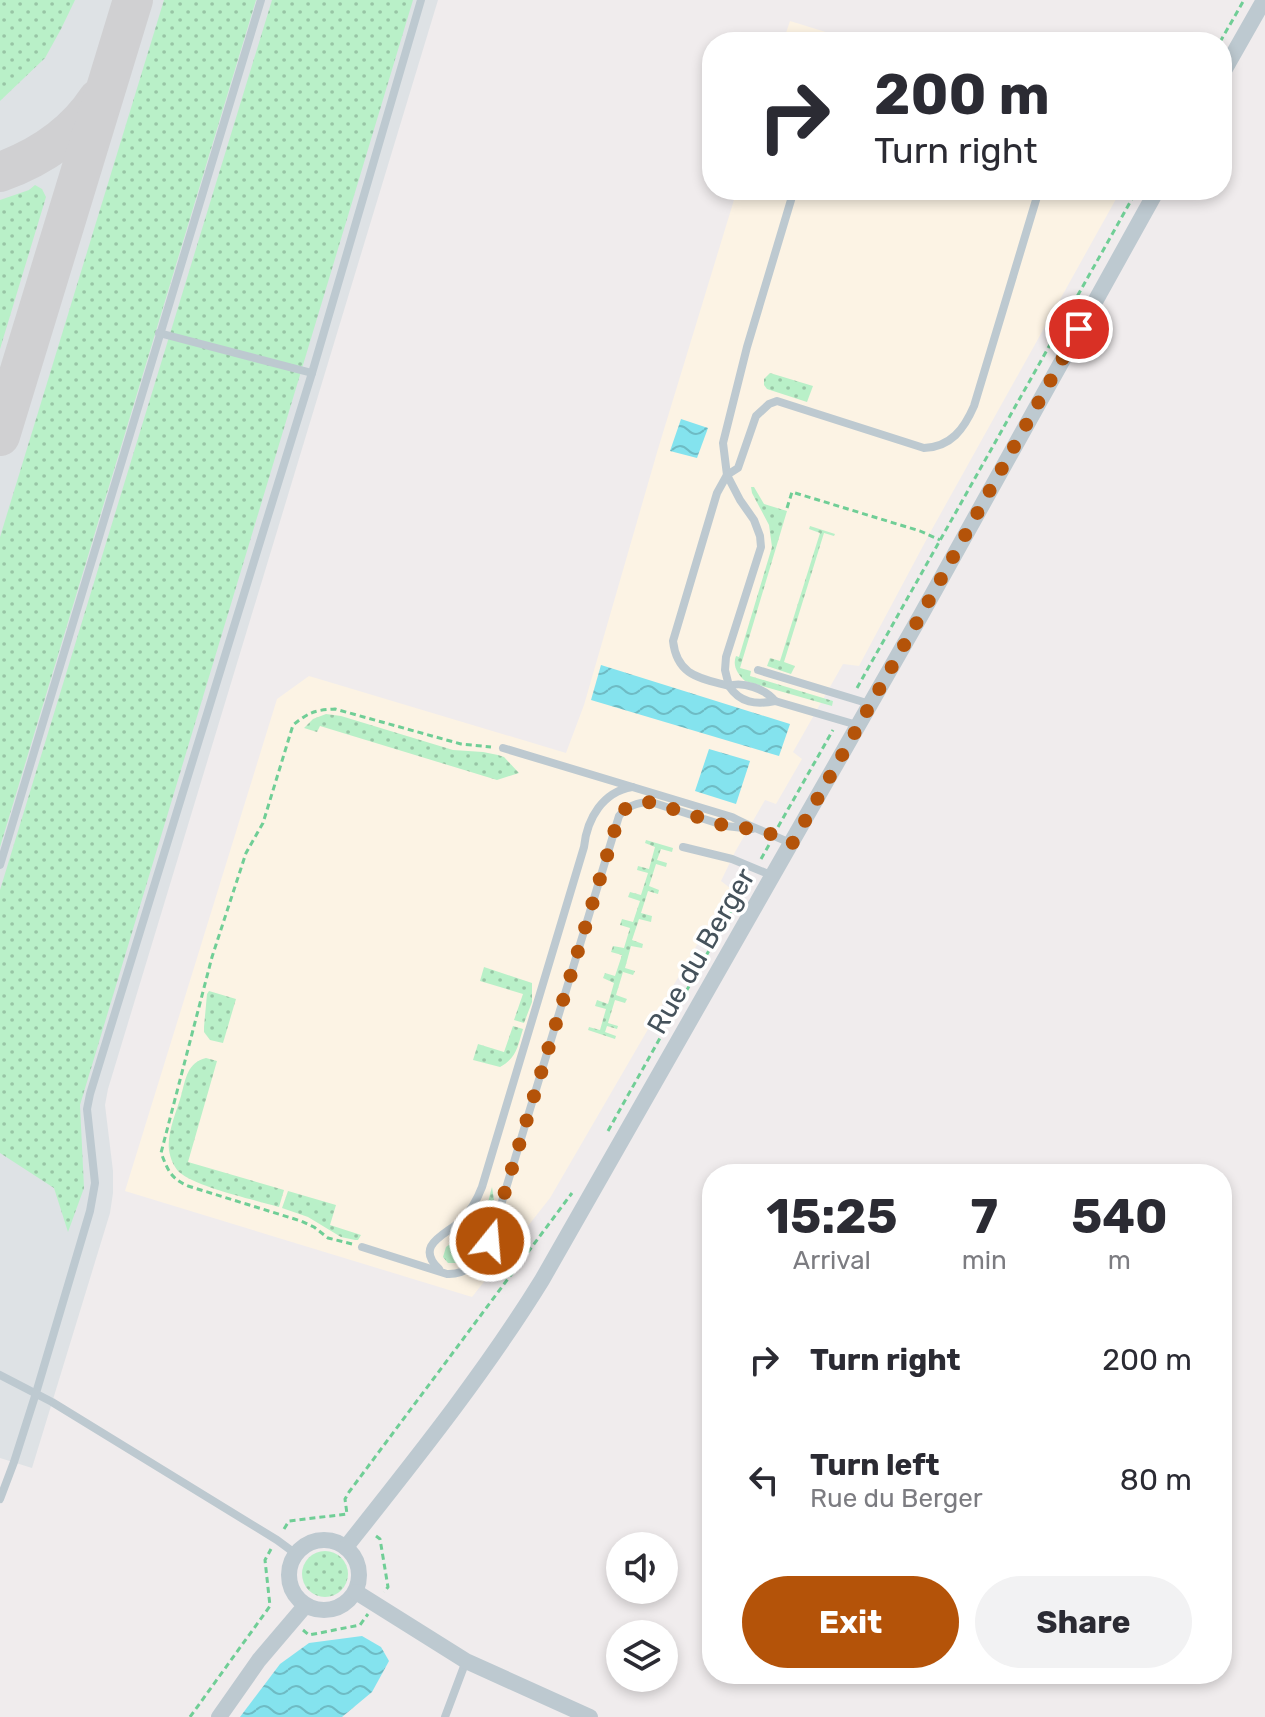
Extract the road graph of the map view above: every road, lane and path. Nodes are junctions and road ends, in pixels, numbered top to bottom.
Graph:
1 (261, 0) edge
2 (421, 0) edge
3 (1244, 0) edge
4 (1264, 0) edge
5 (1226, 32) edge
6 (1232, 56) edge
7 (791, 200) edge
8 (1036, 200) edge
9 (1131, 200) edge
10 (1151, 200) edge
11 (159, 333) junction
12 (312, 373) junction
13 (727, 475) junction
14 (787, 508) dead end
15 (940, 540) junction
16 (758, 670) dead end
17 (865, 673) dead end
18 (729, 686) junction
19 (871, 704) junction
20 (858, 726) junction
21 (503, 748) joint
22 (821, 751) dead end
23 (632, 787) junction
24 (752, 829) junction
25 (774, 835) junction
26 (792, 844) junction
27 (683, 847) dead end
28 (0, 865) edge
29 (755, 869) junction
30 (774, 876) junction
31 (607, 1132) dead end
32 (576, 1188) dead end
33 (362, 1247) joint
34 (443, 1272) junction
35 (0, 1375) edge
36 (36, 1393) junction
37 (0, 1499) edge
38 (277, 1540) junction
39 (346, 1547) junction
40 (296, 1554) junction
41 (356, 1592) junction
42 (305, 1606) junction
43 (466, 1661) junction
44 (190, 1717) edge
45 (219, 1717) edge
46 (445, 1717) edge
47 (590, 1717) edge

1 - 11 lane
2 - 12 lane
3 - 5 path
4 - 6 street
7 - 13 lane
8 - 13 lane
9 - 15 path
10 - 19 street, Rue du Berger
11 - 12 lane
11 - 28 lane
12 - 36 lane
13 - 18 lane
13 - 18 lane
14 - 15 path
15 - 17 path
16 - 19 lane
18 - 20 lane
19 - 20 street, Rue du Berger
20 - 26 street, Rue du Berger
21 - 23 lane
21 - 33 path
22 - 25 path
23 - 24 lane
23 - 34 lane
24 - 25 lane
24 - 34 lane
25 - 26 lane
25 - 29 path
26 - 30 street, Rue du Berger
27 - 29 lane
29 - 30 lane
29 - 31 path
30 - 39 street, Rue du Berger
32 - 38 path
33 - 34 lane
35 - 36 lane
36 - 37 lane
36 - 38 lane
38 - 40 lane
38 - 44 path
39 - 40 street
39 - 41 street
40 - 42 street
41 - 42 street
41 - 43 street
42 - 45 street
43 - 46 lane
43 - 47 street

